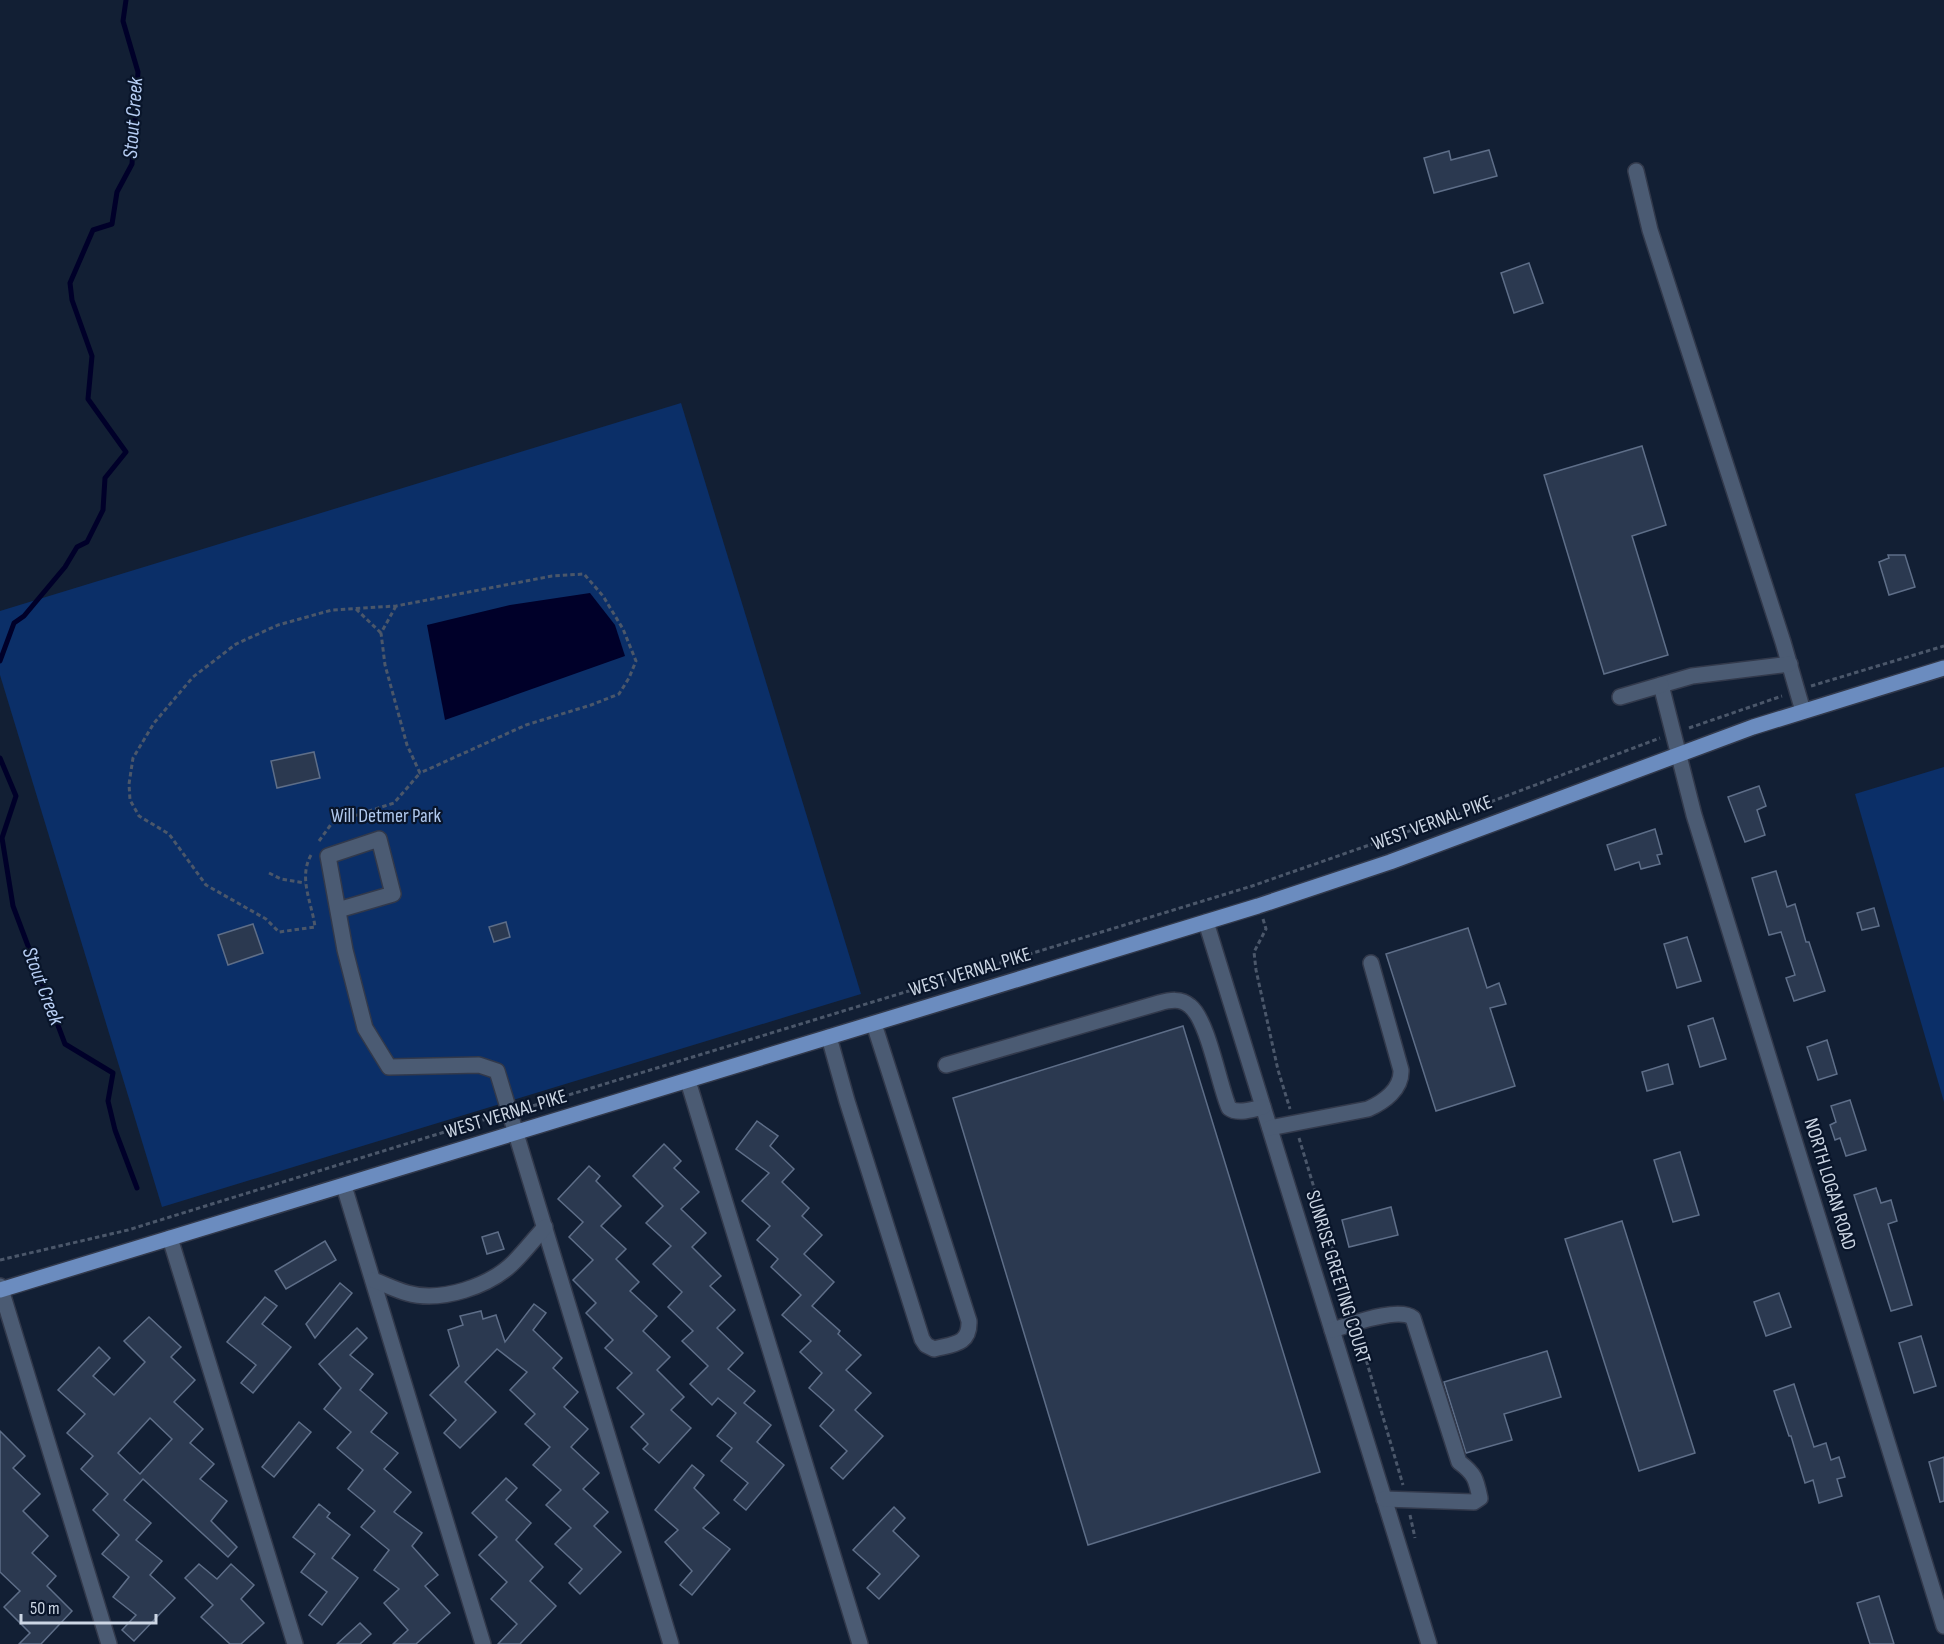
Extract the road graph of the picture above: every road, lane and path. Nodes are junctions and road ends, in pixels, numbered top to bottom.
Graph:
1 (1636, 171) dead end
2 (396, 606) junction
3 (356, 609) junction
4 (381, 633) junction
5 (1944, 646) edge
6 (1790, 664) junction
7 (1944, 668) edge
8 (1661, 685) junction
9 (1797, 691) junction
10 (1620, 697) dead end
11 (1803, 711) junction
12 (1673, 734) junction
13 (1678, 754) junction
14 (420, 773) junction
15 (317, 844) dead end
16 (312, 852) dead end
17 (269, 873) dead end
18 (305, 883) junction
19 (338, 910) junction
20 (1206, 922) junction
21 (1266, 929) dead end
22 (1371, 963) dead end
23 (874, 1024) junction
24 (830, 1038) junction
25 (946, 1065) dead end
26 (688, 1081) junction
27 (1263, 1107) junction
28 (510, 1113) junction
29 (1294, 1123) junction
30 (1270, 1128) junction
31 (516, 1133) junction
32 (344, 1185) junction
33 (544, 1227) junction
34 (170, 1238) junction
35 (0, 1260) edge
36 (373, 1280) junction
37 (0, 1289) edge
38 (1355, 1324) junction
39 (1332, 1330) junction
40 (1384, 1498) junction
41 (1406, 1499) junction
42 (1416, 1541) dead end
43 (1944, 1626) edge
44 (109, 1644) edge
45 (295, 1644) edge
46 (483, 1644) edge
47 (671, 1644) edge
48 (860, 1644) edge
49 (1429, 1644) edge

1 - 6 street
2 - 3 path
2 - 4 path
2 - 14 path
3 - 4 path
3 - 18 path
4 - 14 path
5 - 9 path
6 - 8 street
6 - 9 street
7 - 11 main road, WEST VERNAL PIKE
8 - 10 street
8 - 12 street, NORTH LOGAN ROAD
9 - 11 street
9 - 12 path
11 - 13 main road, WEST VERNAL PIKE
12 - 13 street, NORTH LOGAN ROAD
12 - 28 path
13 - 20 main road, WEST VERNAL PIKE
13 - 43 street, NORTH LOGAN ROAD
14 - 15 path
16 - 18 path
17 - 18 path
19 - 19 street
19 - 28 street
20 - 23 main road, WEST VERNAL PIKE
20 - 27 street, SUNRISE GREETING COURT
21 - 29 path
22 - 29 street
23 - 24 main road, WEST VERNAL PIKE
23 - 24 street
24 - 26 main road, WEST VERNAL PIKE
25 - 27 street
26 - 31 main road, WEST VERNAL PIKE
26 - 48 street
27 - 30 street, SUNRISE GREETING COURT
28 - 31 street
28 - 35 path
29 - 30 street
29 - 38 path
30 - 39 street, SUNRISE GREETING COURT
31 - 32 main road, WEST VERNAL PIKE
31 - 33 street
32 - 34 main road, WEST VERNAL PIKE
32 - 36 street
33 - 36 street
33 - 47 street
34 - 37 main road, WEST VERNAL PIKE
34 - 45 street
36 - 46 street
37 - 44 street
38 - 39 street
38 - 41 path
38 - 41 street
39 - 40 street, SUNRISE GREETING COURT
40 - 41 street
40 - 49 street, SUNRISE GREETING COURT
41 - 42 path

